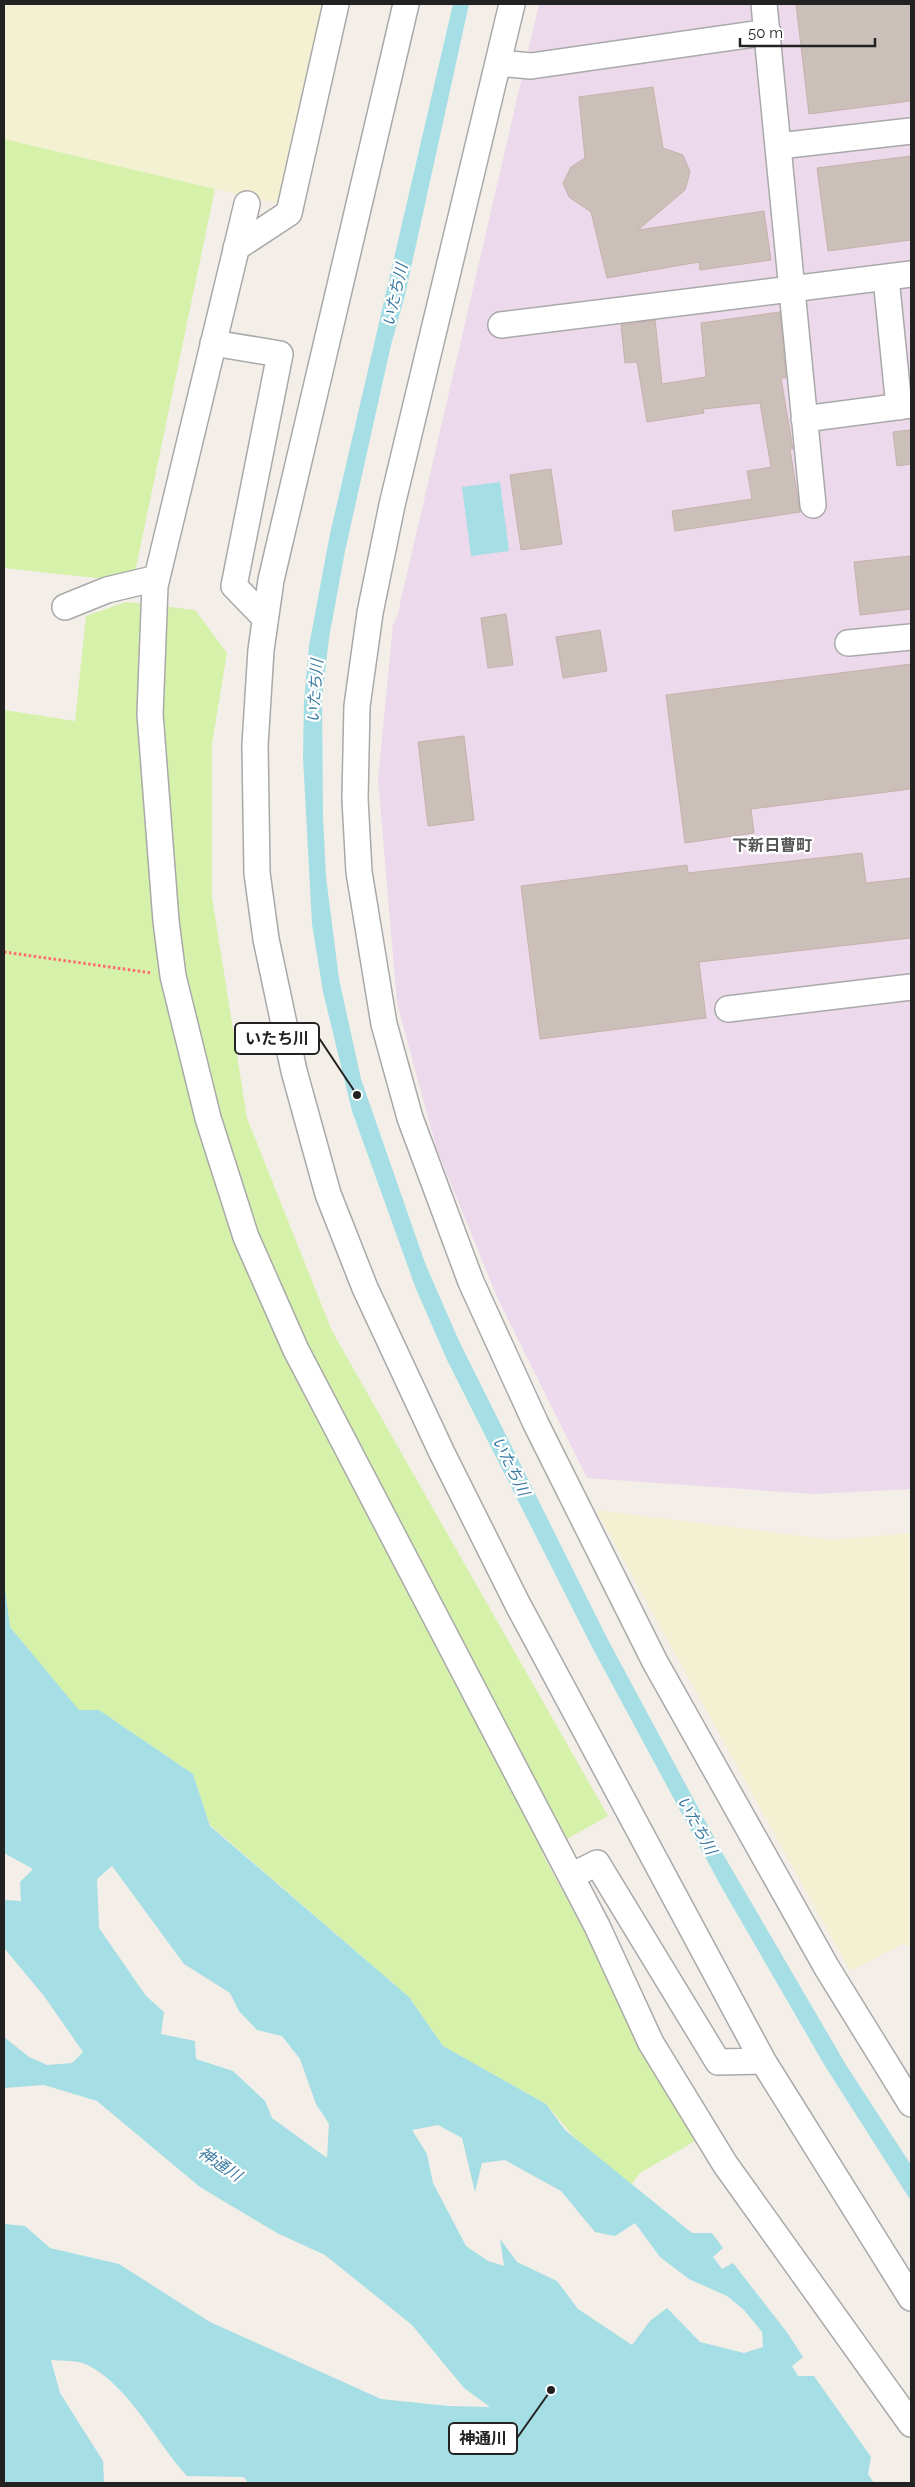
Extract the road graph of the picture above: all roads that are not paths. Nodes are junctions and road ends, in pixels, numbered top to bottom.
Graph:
1 (336, 4) edge
2 (406, 4) edge
3 (512, 4) edge
4 (764, 4) edge
5 (768, 32) junction
6 (498, 63) junction
7 (911, 131) edge
8 (779, 146) junction
9 (247, 204) dead end
10 (236, 248) junction
11 (911, 274) edge
12 (886, 278) junction
13 (793, 289) junction
14 (501, 325) dead end
15 (213, 343) junction
16 (905, 406) edge
17 (804, 419) junction
18 (813, 505) dead end
19 (157, 578) junction
20 (65, 607) dead end
21 (266, 618) junction
22 (911, 638) edge
23 (848, 643) dead end
24 (911, 988) edge
25 (728, 1009) dead end
26 (571, 1876) junction
27 (763, 2061) junction
28 (911, 2104) edge
29 (911, 2298) edge
30 (911, 2424) edge

1 - 10 street
2 - 21 street
3 - 6 street
4 - 5 street
5 - 6 street
5 - 8 street
6 - 28 street
7 - 8 street
8 - 13 street
9 - 10 street
10 - 15 street
11 - 12 street
12 - 13 street
12 - 16 street
13 - 14 street
13 - 17 street
15 - 19 street
15 - 21 street
16 - 17 street
17 - 18 street
19 - 20 street
19 - 26 street
21 - 27 street
22 - 23 street
24 - 25 street
26 - 27 street
26 - 30 street
27 - 29 street

